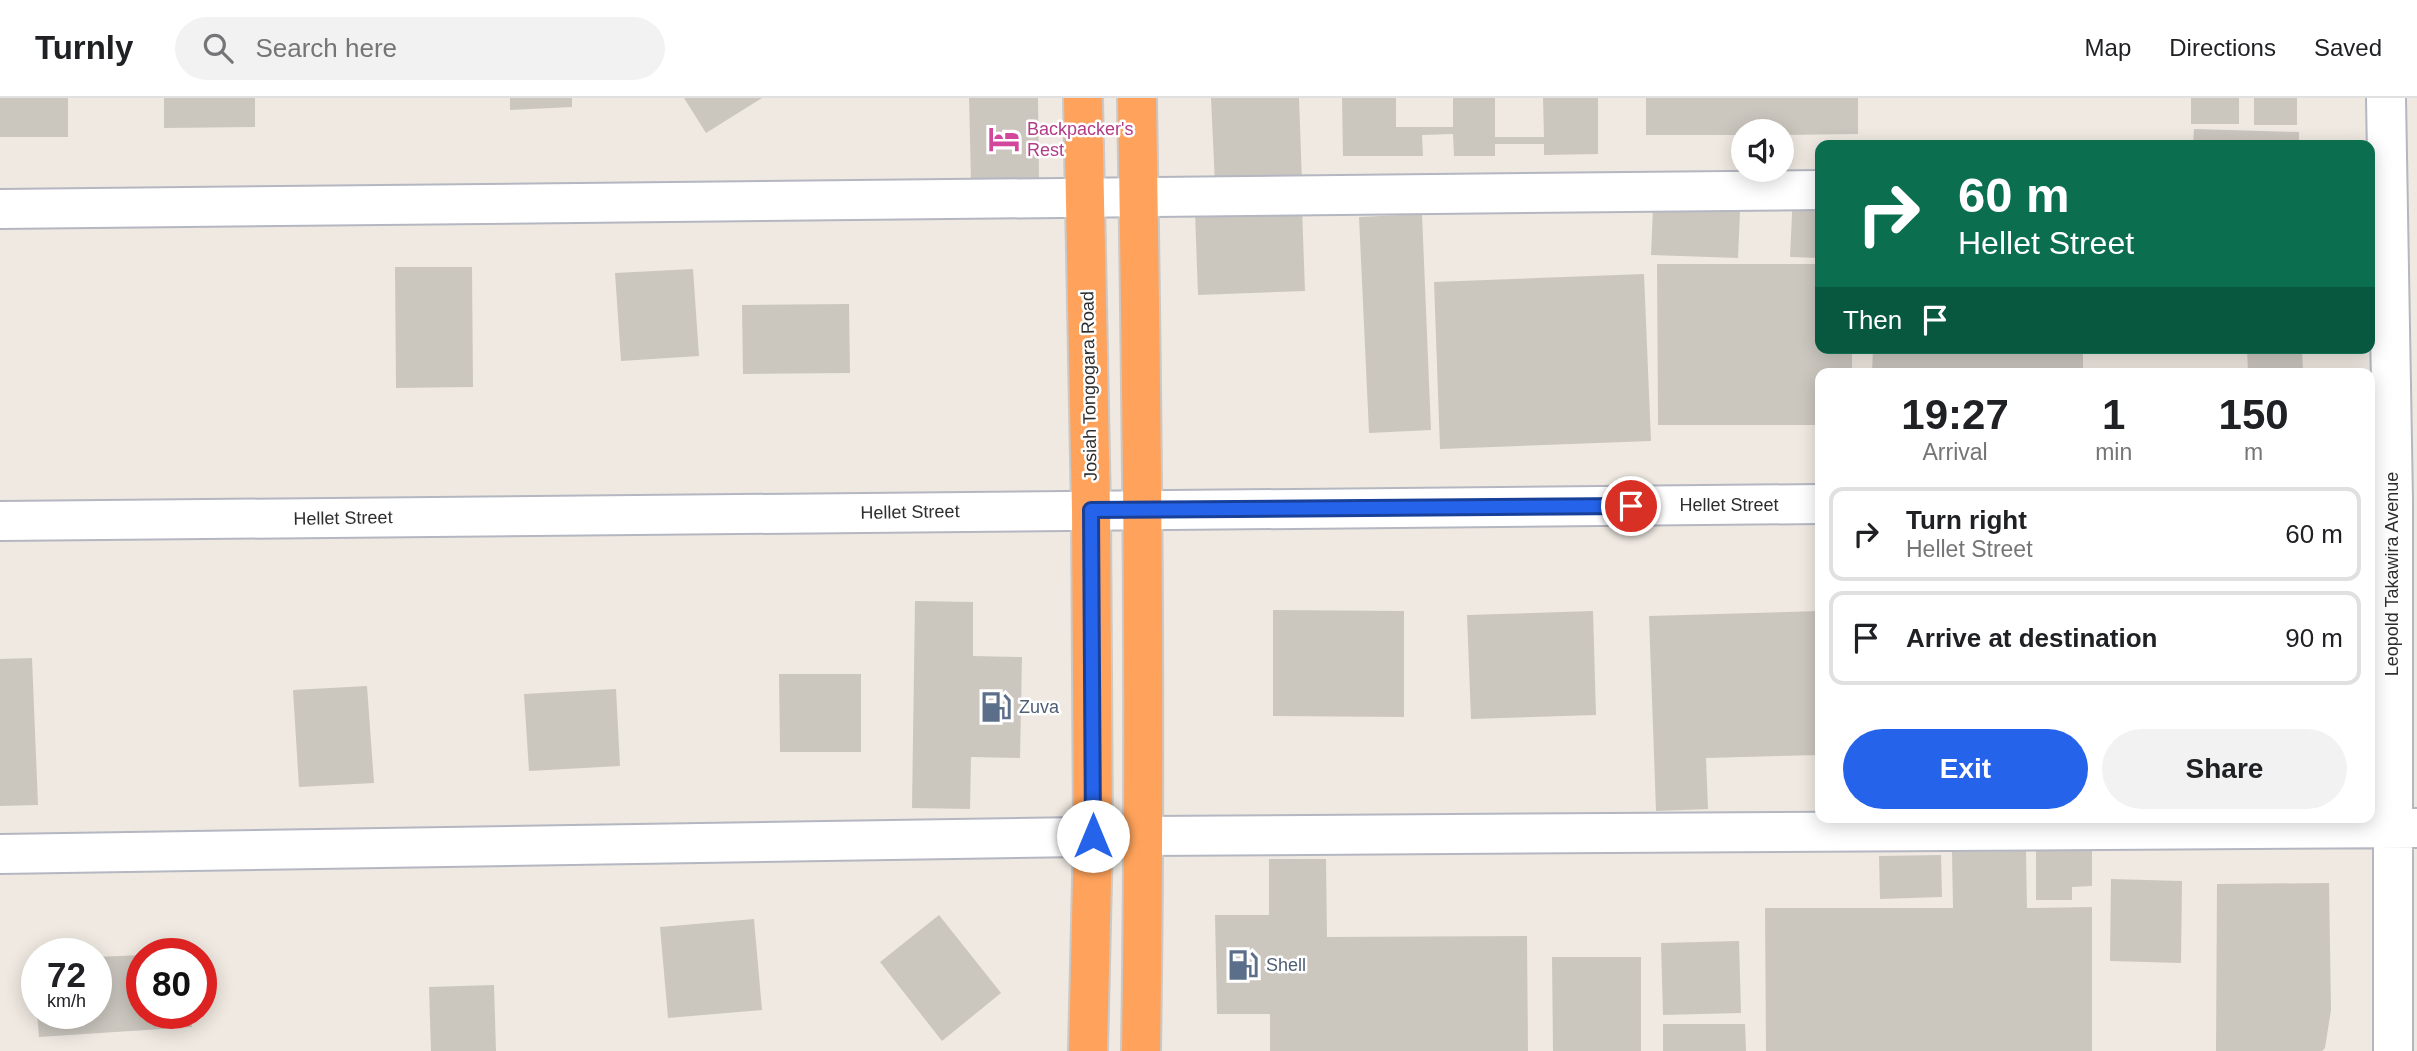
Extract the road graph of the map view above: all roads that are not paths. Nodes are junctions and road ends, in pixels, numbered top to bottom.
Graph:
1 (1083, 98) edge
2 (1137, 98) edge
3 (2386, 98) edge
4 (2391, 184) edge
5 (1815, 190) edge
6 (1085, 197) junction
7 (1139, 197) junction
8 (0, 209) edge
9 (2393, 500) edge
10 (1815, 504) edge
11 (1144, 509) junction
12 (1091, 510) junction
13 (0, 521) edge
14 (2405, 828) edge
15 (1093, 836) junction
16 (1144, 836) junction
17 (0, 855) edge
18 (1088, 1051) edge
19 (1141, 1051) edge
20 (2393, 1051) edge

1 - 6 highway, Josiah Tongogara Road
2 - 7 highway
3 - 4 street, Leopold Takawira Avenue
4 - 9 street, Leopold Takawira Avenue
5 - 7 street
6 - 7 street
6 - 8 street
6 - 12 highway, Josiah Tongogara Road
7 - 11 highway
9 - 14 street, Leopold Takawira Avenue
10 - 11 street, Hellet Street
11 - 12 street, Hellet Street
11 - 16 highway
12 - 13 street, Hellet Street
12 - 15 highway, Josiah Tongogara Road
14 - 16 street
14 - 20 street, Leopold Takawira Avenue
15 - 16 street
15 - 17 street
15 - 18 highway, Josiah Tongogara Road
16 - 19 highway

